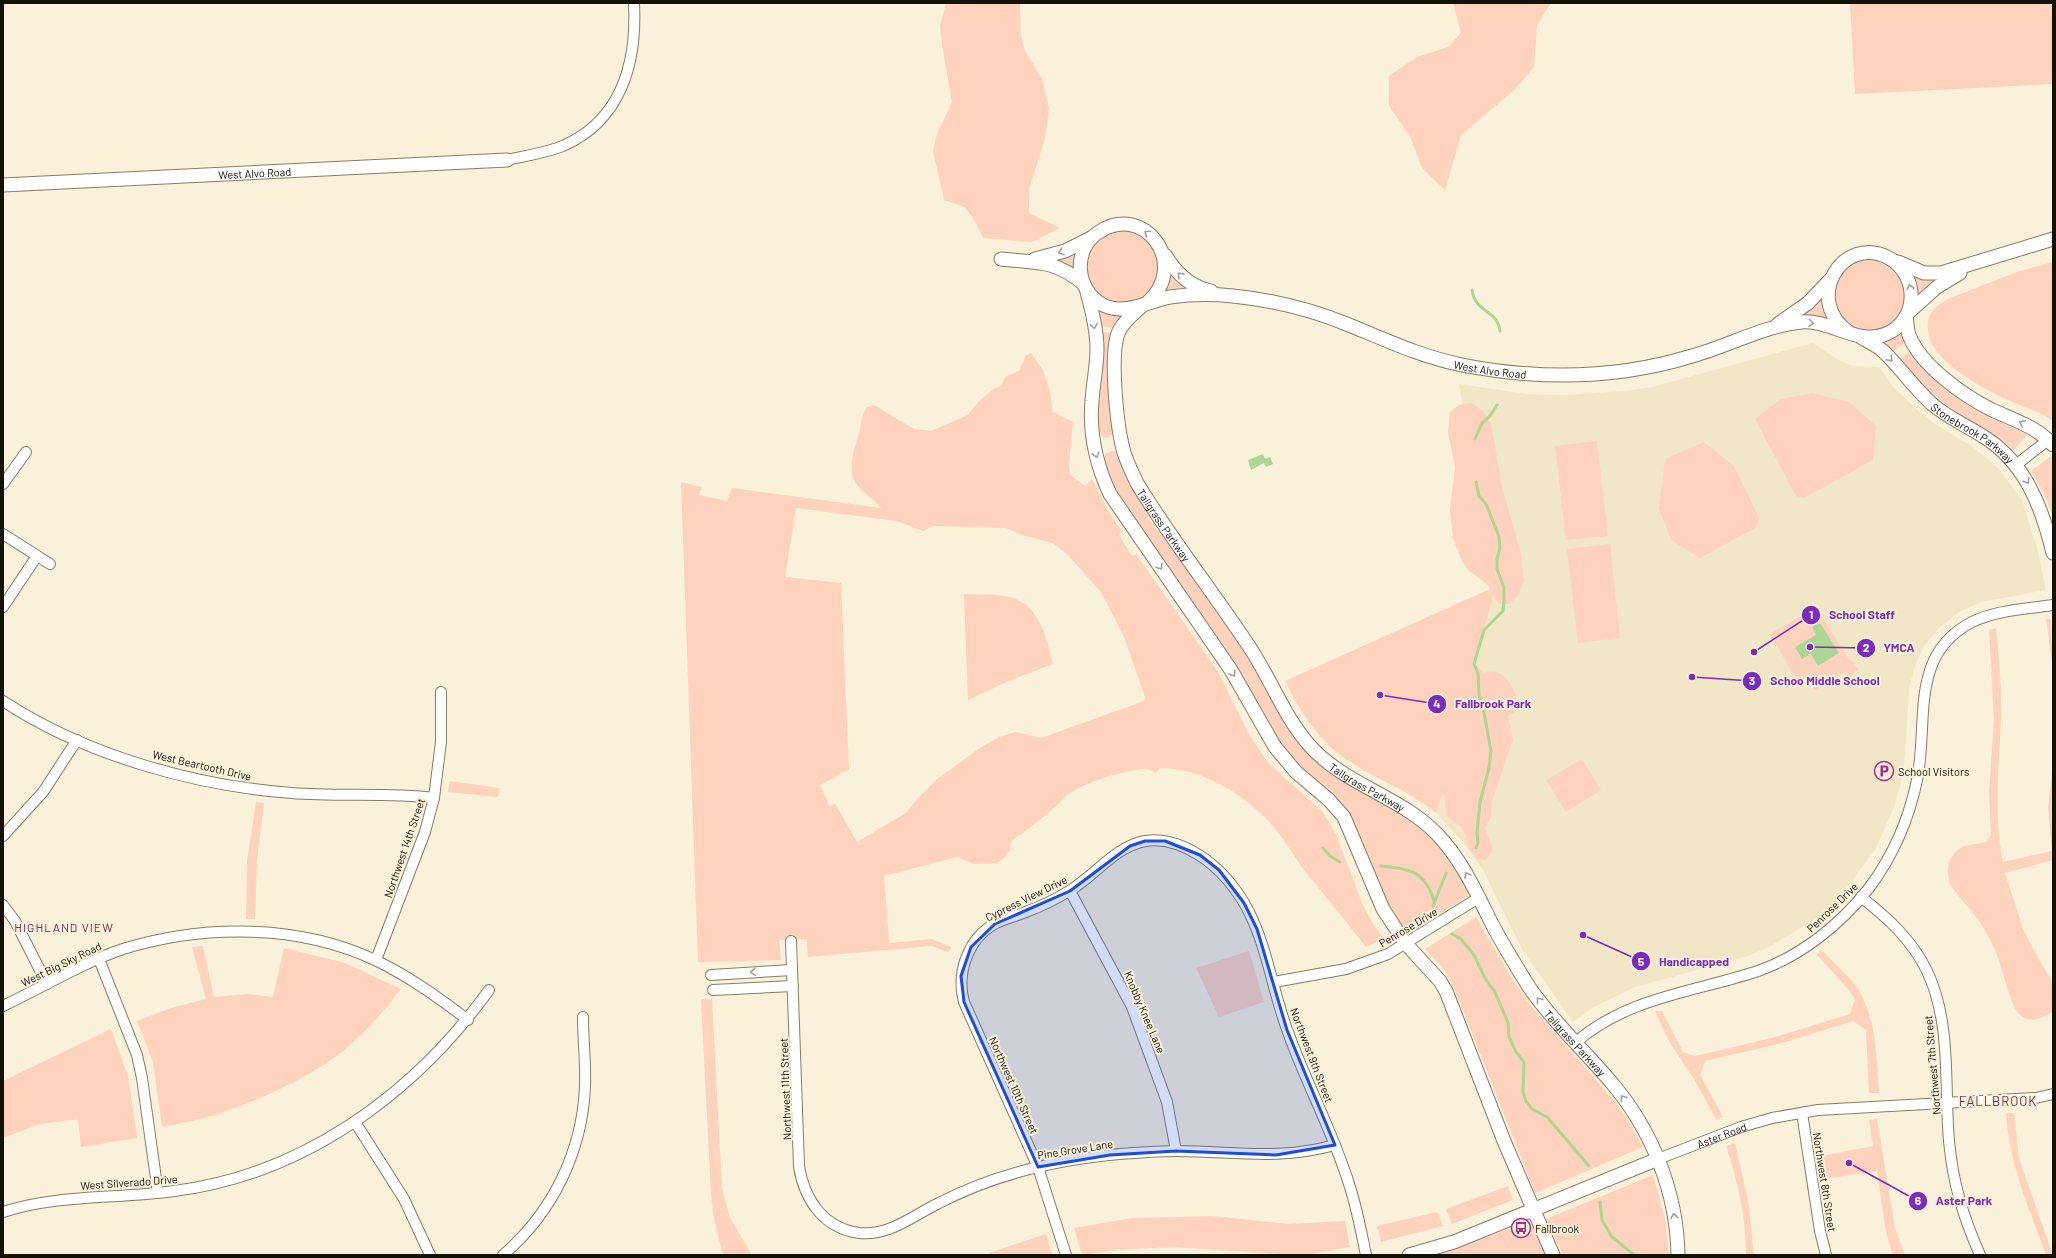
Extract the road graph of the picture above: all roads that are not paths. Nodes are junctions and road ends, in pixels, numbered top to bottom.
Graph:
1 (634, 3) edge
2 (507, 160) joint
3 (3, 185) edge
4 (1092, 237) junction
5 (2053, 239) edge
6 (1163, 252) junction
7 (1001, 259) dead end
8 (1891, 259) junction
9 (1027, 260) junction
10 (1979, 263) junction
11 (1830, 280) junction
12 (1085, 286) junction
13 (1228, 295) junction
14 (1146, 303) junction
15 (1908, 314) junction
16 (1759, 333) junction
17 (1854, 335) junction
18 (2050, 442) edge
19 (26, 452) dead end
20 (2016, 466) junction
21 (3, 484) edge
22 (3, 534) edge
23 (2053, 553) edge
24 (37, 556) junction
25 (50, 564) dead end
26 (2053, 604) edge
27 (3, 607) edge
28 (441, 692) dead end
29 (3, 701) edge
30 (77, 740) junction
31 (434, 798) junction
32 (3, 836) edge
33 (1179, 845) joint
34 (1070, 891) junction
35 (1480, 897) junction
36 (1862, 897) junction
37 (3, 905) edge
38 (791, 941) dead end
39 (1406, 944) junction
40 (971, 947) joint
41 (99, 959) junction
42 (376, 960) junction
43 (792, 970) junction
44 (710, 974) dead end
45 (1274, 982) junction
46 (47, 984) junction
47 (793, 986) junction
48 (489, 990) dead end
49 (713, 990) dead end
50 (3, 1006) edge
51 (583, 1017) dead end
52 (468, 1020) junction
53 (1575, 1043) junction
54 (2053, 1094) edge
55 (1948, 1104) junction
56 (1802, 1113) junction
57 (355, 1122) junction
58 (1335, 1146) junction
59 (1176, 1152) junction
60 (1658, 1159) junction
61 (1038, 1167) junction
62 (158, 1193) junction
63 (1534, 1210) junction
64 (3, 1212) edge
65 (834, 1224) joint
66 (430, 1255) edge
67 (503, 1255) edge
68 (1066, 1255) edge
69 (1366, 1255) edge
70 (1409, 1255) edge
71 (1553, 1255) edge
72 (1678, 1255) edge
73 (1826, 1255) edge
74 (1980, 1255) edge

1 - 2 street
2 - 3 street, West Alvo Road
6 -> 4 street
4 -> 9 street
4 - 12 street
5 - 10 street
13 -> 6 street, West Alvo Road
6 - 14 street
7 - 9 street
8 - 10 street
8 - 11 street
15 -> 8 street
9 - 12 street
10 - 15 street
11 - 16 street, West Alvo Road
11 - 17 street
12 - 14 street
12 -> 39 street
13 - 14 street, West Alvo Road
13 - 16 street, West Alvo Road
35 -> 14 street, Tallgrass Parkway
15 - 17 street
18 -> 15 street
16 -> 17 street, West Alvo Road
17 -> 20 street, Stonebrook Parkway
18 - 20 street
19 - 21 street
20 -> 23 street, Stonebrook Parkway
22 - 24 street
24 - 25 street
24 - 27 street
26 - 36 street, Penrose Drive
28 - 31 street, Northwest 14th Street
29 - 30 street, West Beartooth Drive
30 - 31 street, West Beartooth Drive
30 - 32 street
31 - 42 street, Northwest 14th Street
33 - 34 street, Cypress View Drive
33 - 45 street, Northwest 9th Street
34 - 40 street, Cypress View Drive
34 - 59 street, Knobby Knee Lane
35 - 39 street, Penrose Drive
53 -> 35 street, Tallgrass Parkway
36 - 53 street, Penrose Drive
36 - 55 street, Northwest 7th Street
37 - 46 street
38 - 43 street, Northwest 11th Street
39 - 45 street, Penrose Drive
39 - 63 street
40 - 61 street, Northwest 10th Street
41 - 42 street, West Big Sky Road
41 - 46 street, West Big Sky Road
41 - 62 street
42 - 52 street, West Big Sky Road
43 -> 44 street
43 - 47 street, Northwest 11th Street
45 - 58 street, Northwest 9th Street
46 - 50 street, West Big Sky Road
47 - 49 street
47 - 65 street, Northwest 11th Street
48 - 52 street, West Silverado Drive
51 - 67 street
52 - 57 street, West Silverado Drive
60 -> 53 street, Tallgrass Parkway
54 - 55 street, Aster Road
55 - 56 street, Aster Road
55 - 74 street, Northwest 7th Street
56 - 60 street, Aster Road
56 - 73 street, Northwest 8th Street
57 - 62 street, West Silverado Drive
57 - 66 street
58 - 59 street, Pine Grove Lane
58 - 69 street, Northwest 9th Street
59 - 61 street, Pine Grove Lane
60 - 63 street, Aster Road
72 -> 60 street, Tallgrass Parkway
61 - 65 street, Pine Grove Lane
61 - 68 street, Northwest 10th Street
62 - 64 street, West Silverado Drive
63 - 70 street, Aster Road
63 - 71 street

